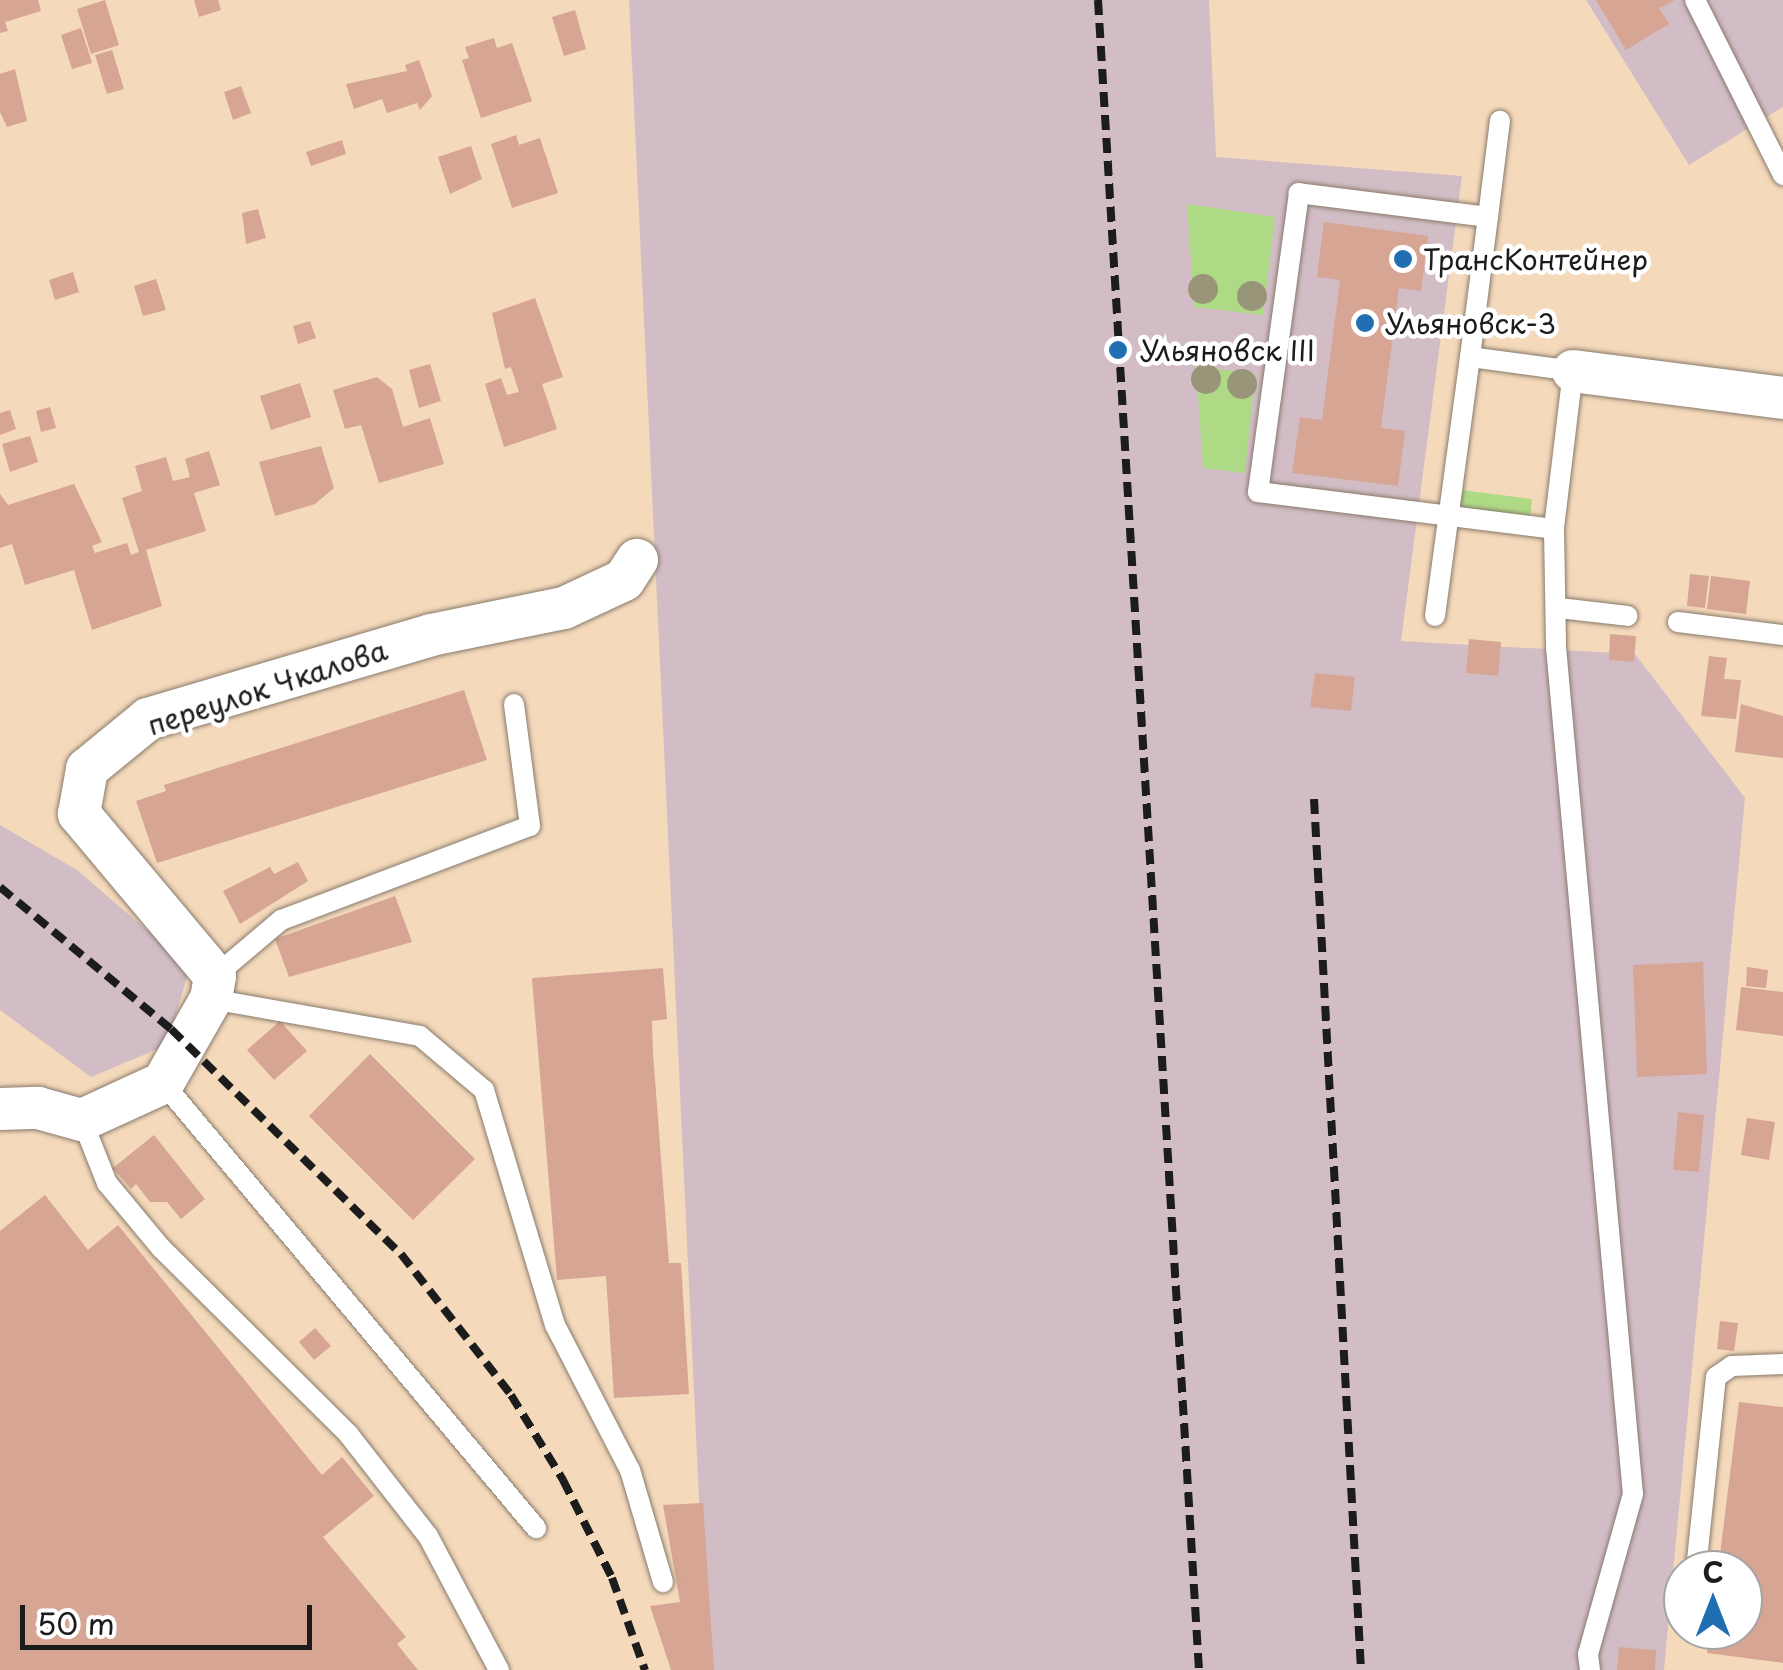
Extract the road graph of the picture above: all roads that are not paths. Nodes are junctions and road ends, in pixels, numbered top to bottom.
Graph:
1 (1696, 0) edge
2 (1500, 121) dead end
3 (1783, 175) edge
4 (1488, 216) junction
5 (1470, 357) junction
6 (1573, 371) junction
7 (1783, 398) edge
8 (1448, 515) junction
9 (1554, 529) junction
10 (637, 560) dead end
11 (1559, 608) junction
12 (1435, 616) dead end
13 (1628, 616) dead end
14 (1678, 622) dead end
15 (1783, 636) edge
16 (514, 704) dead end
17 (213, 988) junction
18 (163, 1083) junction
19 (0, 1109) edge
20 (82, 1120) junction
21 (1783, 1364) edge
22 (536, 1528) dead end
23 (1698, 1550) edge
24 (662, 1582) dead end
25 (499, 1670) edge
26 (1590, 1670) edge

1 - 3 lane
2 - 4 lane
4 - 5 lane
4 - 8 lane
5 - 6 lane
5 - 8 lane
6 - 7 street
6 - 9 lane
8 - 9 lane
8 - 12 lane
9 - 11 lane
10 - 17 street, переулок Чкалова
11 - 13 lane
11 - 26 lane
14 - 15 lane
16 - 17 lane
17 - 18 street
17 - 24 lane
18 - 20 street
18 - 22 lane
19 - 20 street
20 - 25 lane
21 - 23 lane

